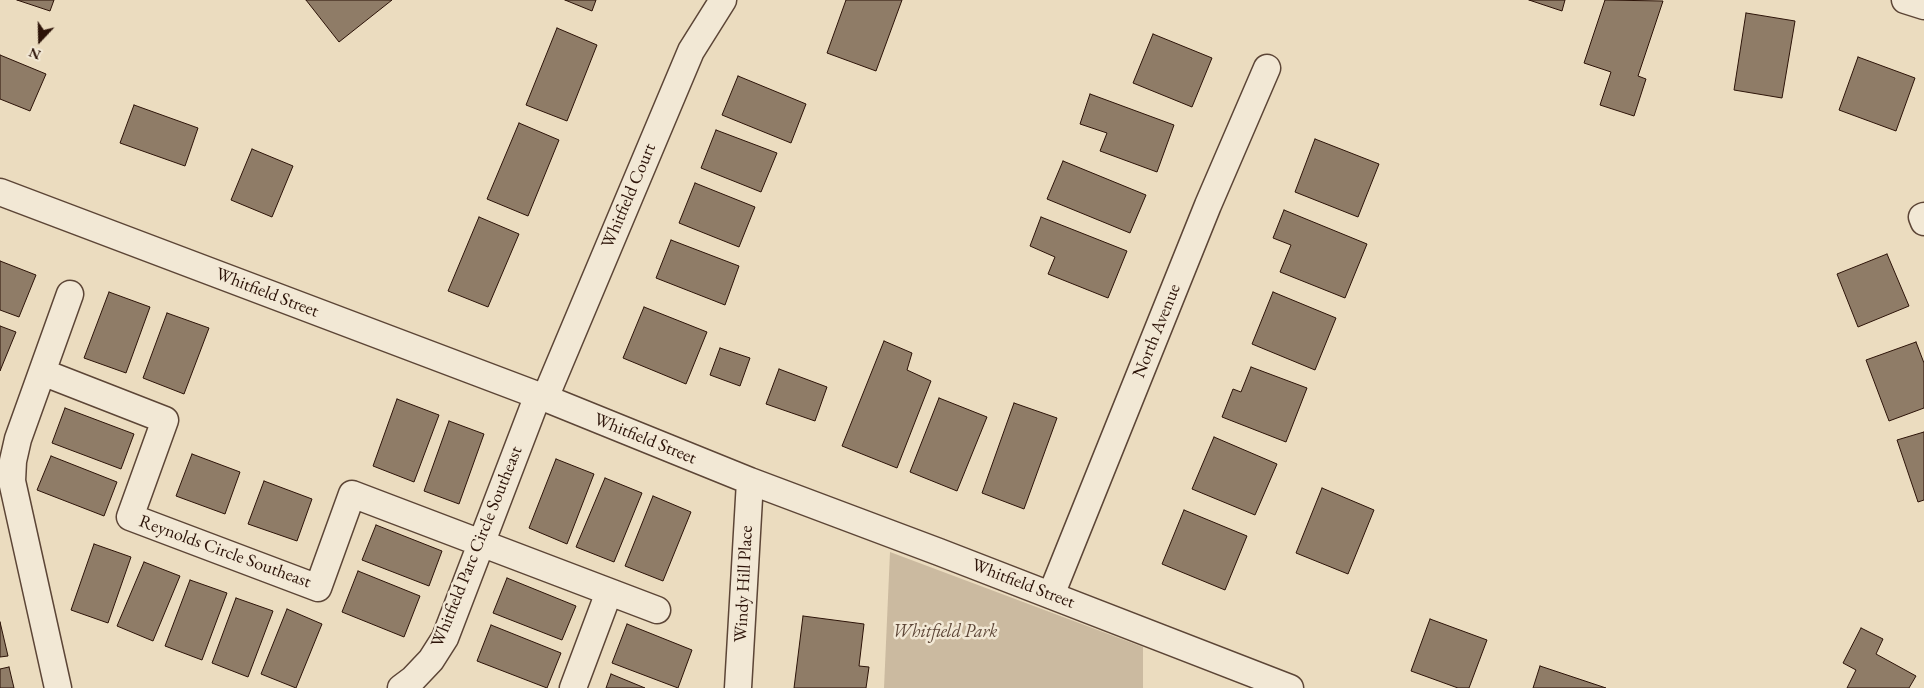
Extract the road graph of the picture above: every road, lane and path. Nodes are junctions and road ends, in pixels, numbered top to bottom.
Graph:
1 (723, 0) edge
2 (1905, 0) edge
3 (1924, 6) edge
4 (1267, 68) dead end
5 (0, 192) edge
6 (1924, 216) edge
7 (1924, 222) edge
8 (70, 294) dead end
9 (42, 372) junction
10 (542, 397) junction
11 (6, 460) edge
12 (750, 481) junction
13 (482, 542) junction
14 (609, 592) junction
15 (1051, 596) junction
16 (656, 610) dead end
17 (58, 688) edge
18 (401, 688) edge
19 (573, 688) edge
20 (738, 688) edge
21 (1290, 688) edge

1 - 10 street, Whitfield Court
2 - 3 street
4 - 15 street, North Avenue
5 - 10 street, Whitfield Street
6 - 7 street
8 - 9 street
9 - 11 street
9 - 13 street, Reynolds Circle Southeast
10 - 12 street, Whitfield Street
10 - 13 street, Whitfield Parc Circle Southeast
11 - 17 street
12 - 15 street, Whitfield Street
12 - 20 street, Windy Hill Place
13 - 14 street
13 - 18 street, Whitfield Parc Circle Southeast
14 - 16 street
14 - 19 street
15 - 21 street, Whitfield Street

